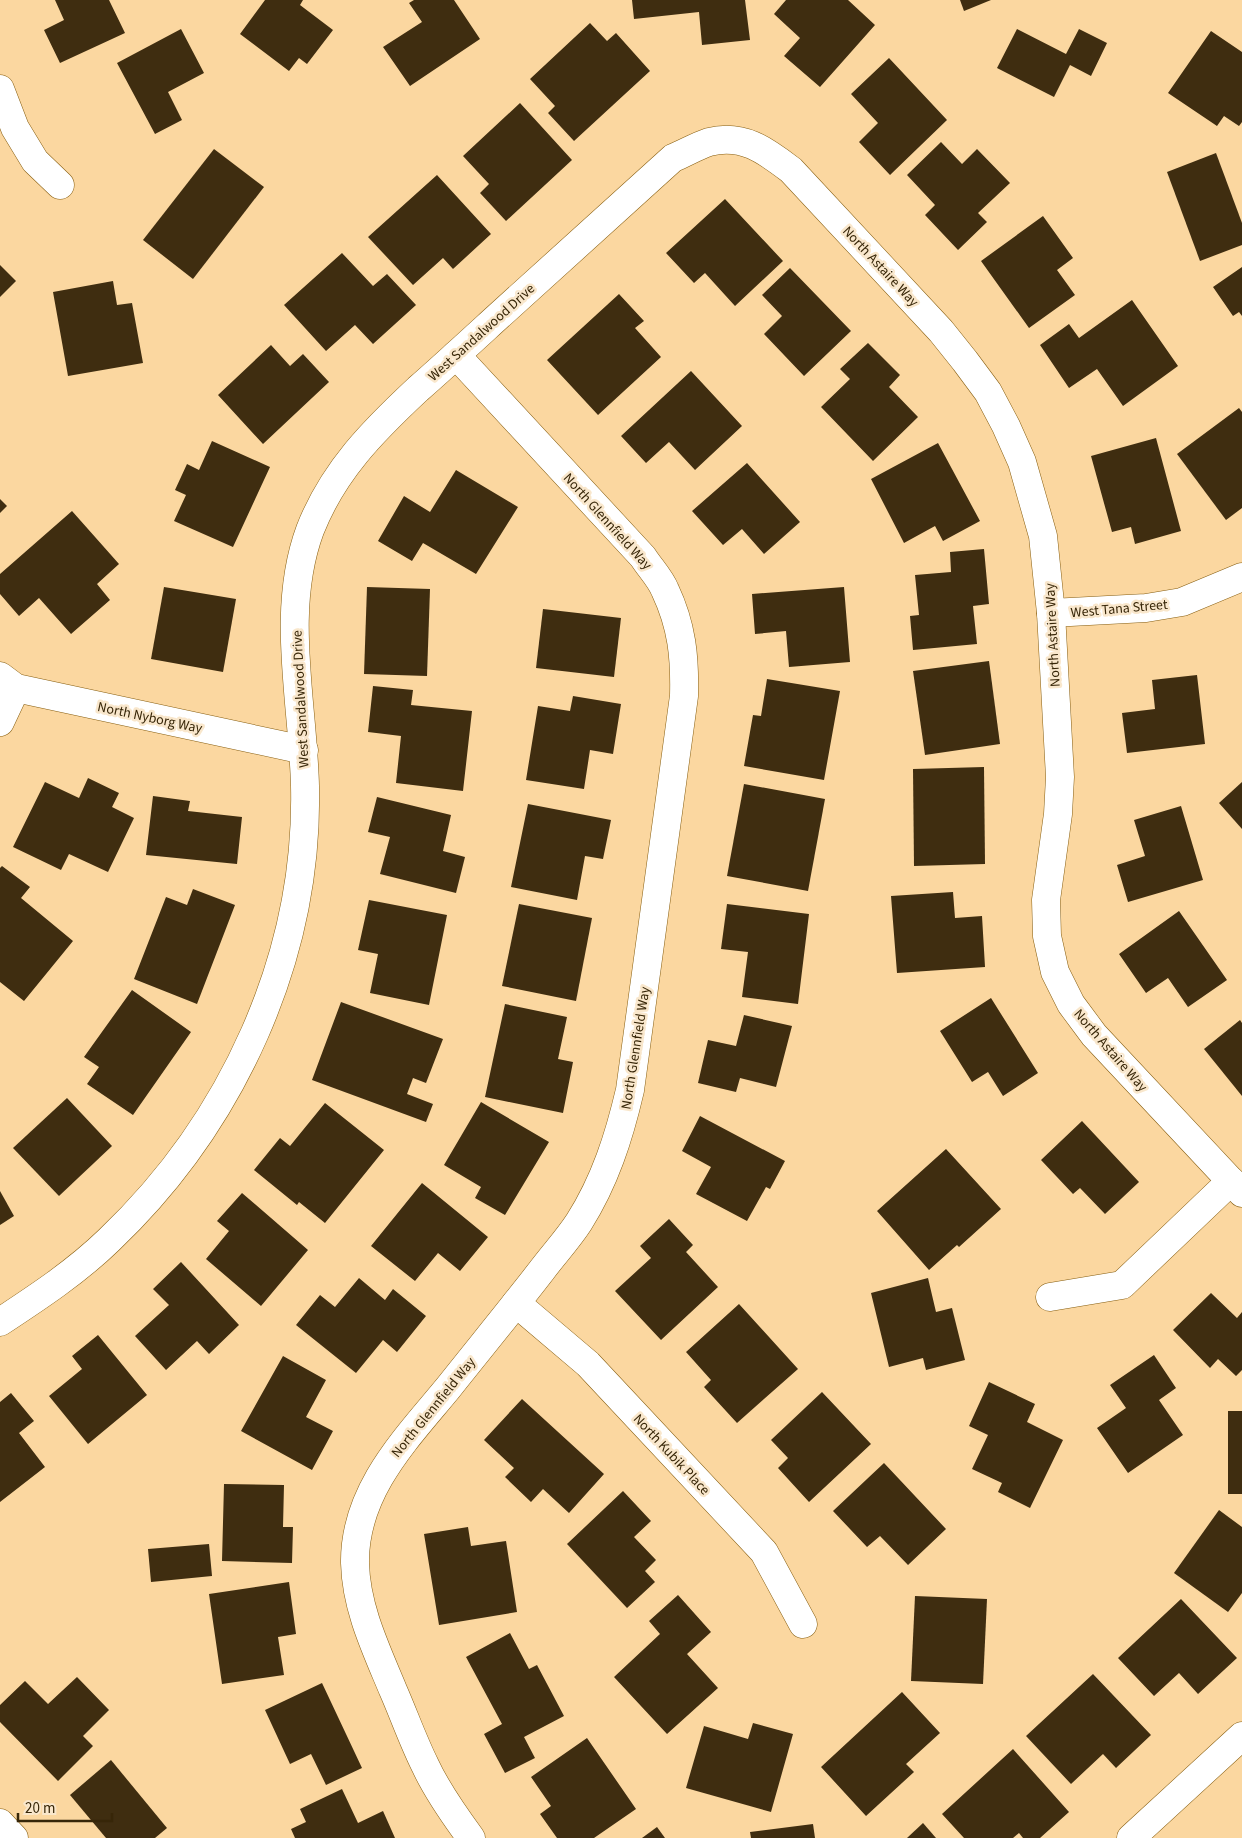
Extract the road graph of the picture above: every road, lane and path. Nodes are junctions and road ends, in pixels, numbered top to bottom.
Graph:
1 (0, 89) edge
2 (738, 140) joint
3 (60, 185) dead end
4 (456, 355) junction
5 (1240, 583) edge
6 (1051, 613) junction
7 (8, 682) edge
8 (0, 722) edge
9 (304, 750) junction
10 (1236, 1187) edge
11 (1050, 1297) dead end
12 (516, 1303) junction
13 (0, 1322) edge
14 (803, 1624) dead end
15 (1242, 1736) edge
16 (0, 1823) edge
17 (1143, 1834) edge
18 (14, 1838) edge
19 (471, 1838) edge

1 - 3 street
2 - 4 street, West Sandalwood Drive
2 - 6 street, North Astaire Way
4 - 9 street, West Sandalwood Drive
4 - 12 street, North Glennfield Way
5 - 6 street, West Tana Street
6 - 10 street, North Astaire Way
7 - 8 street
7 - 9 street, North Nyborg Way
9 - 13 street, West Sandalwood Drive
10 - 11 street, North Astaire Way
12 - 14 street, North Kubik Place
12 - 19 street, North Glennfield Way
15 - 17 street
16 - 18 street

